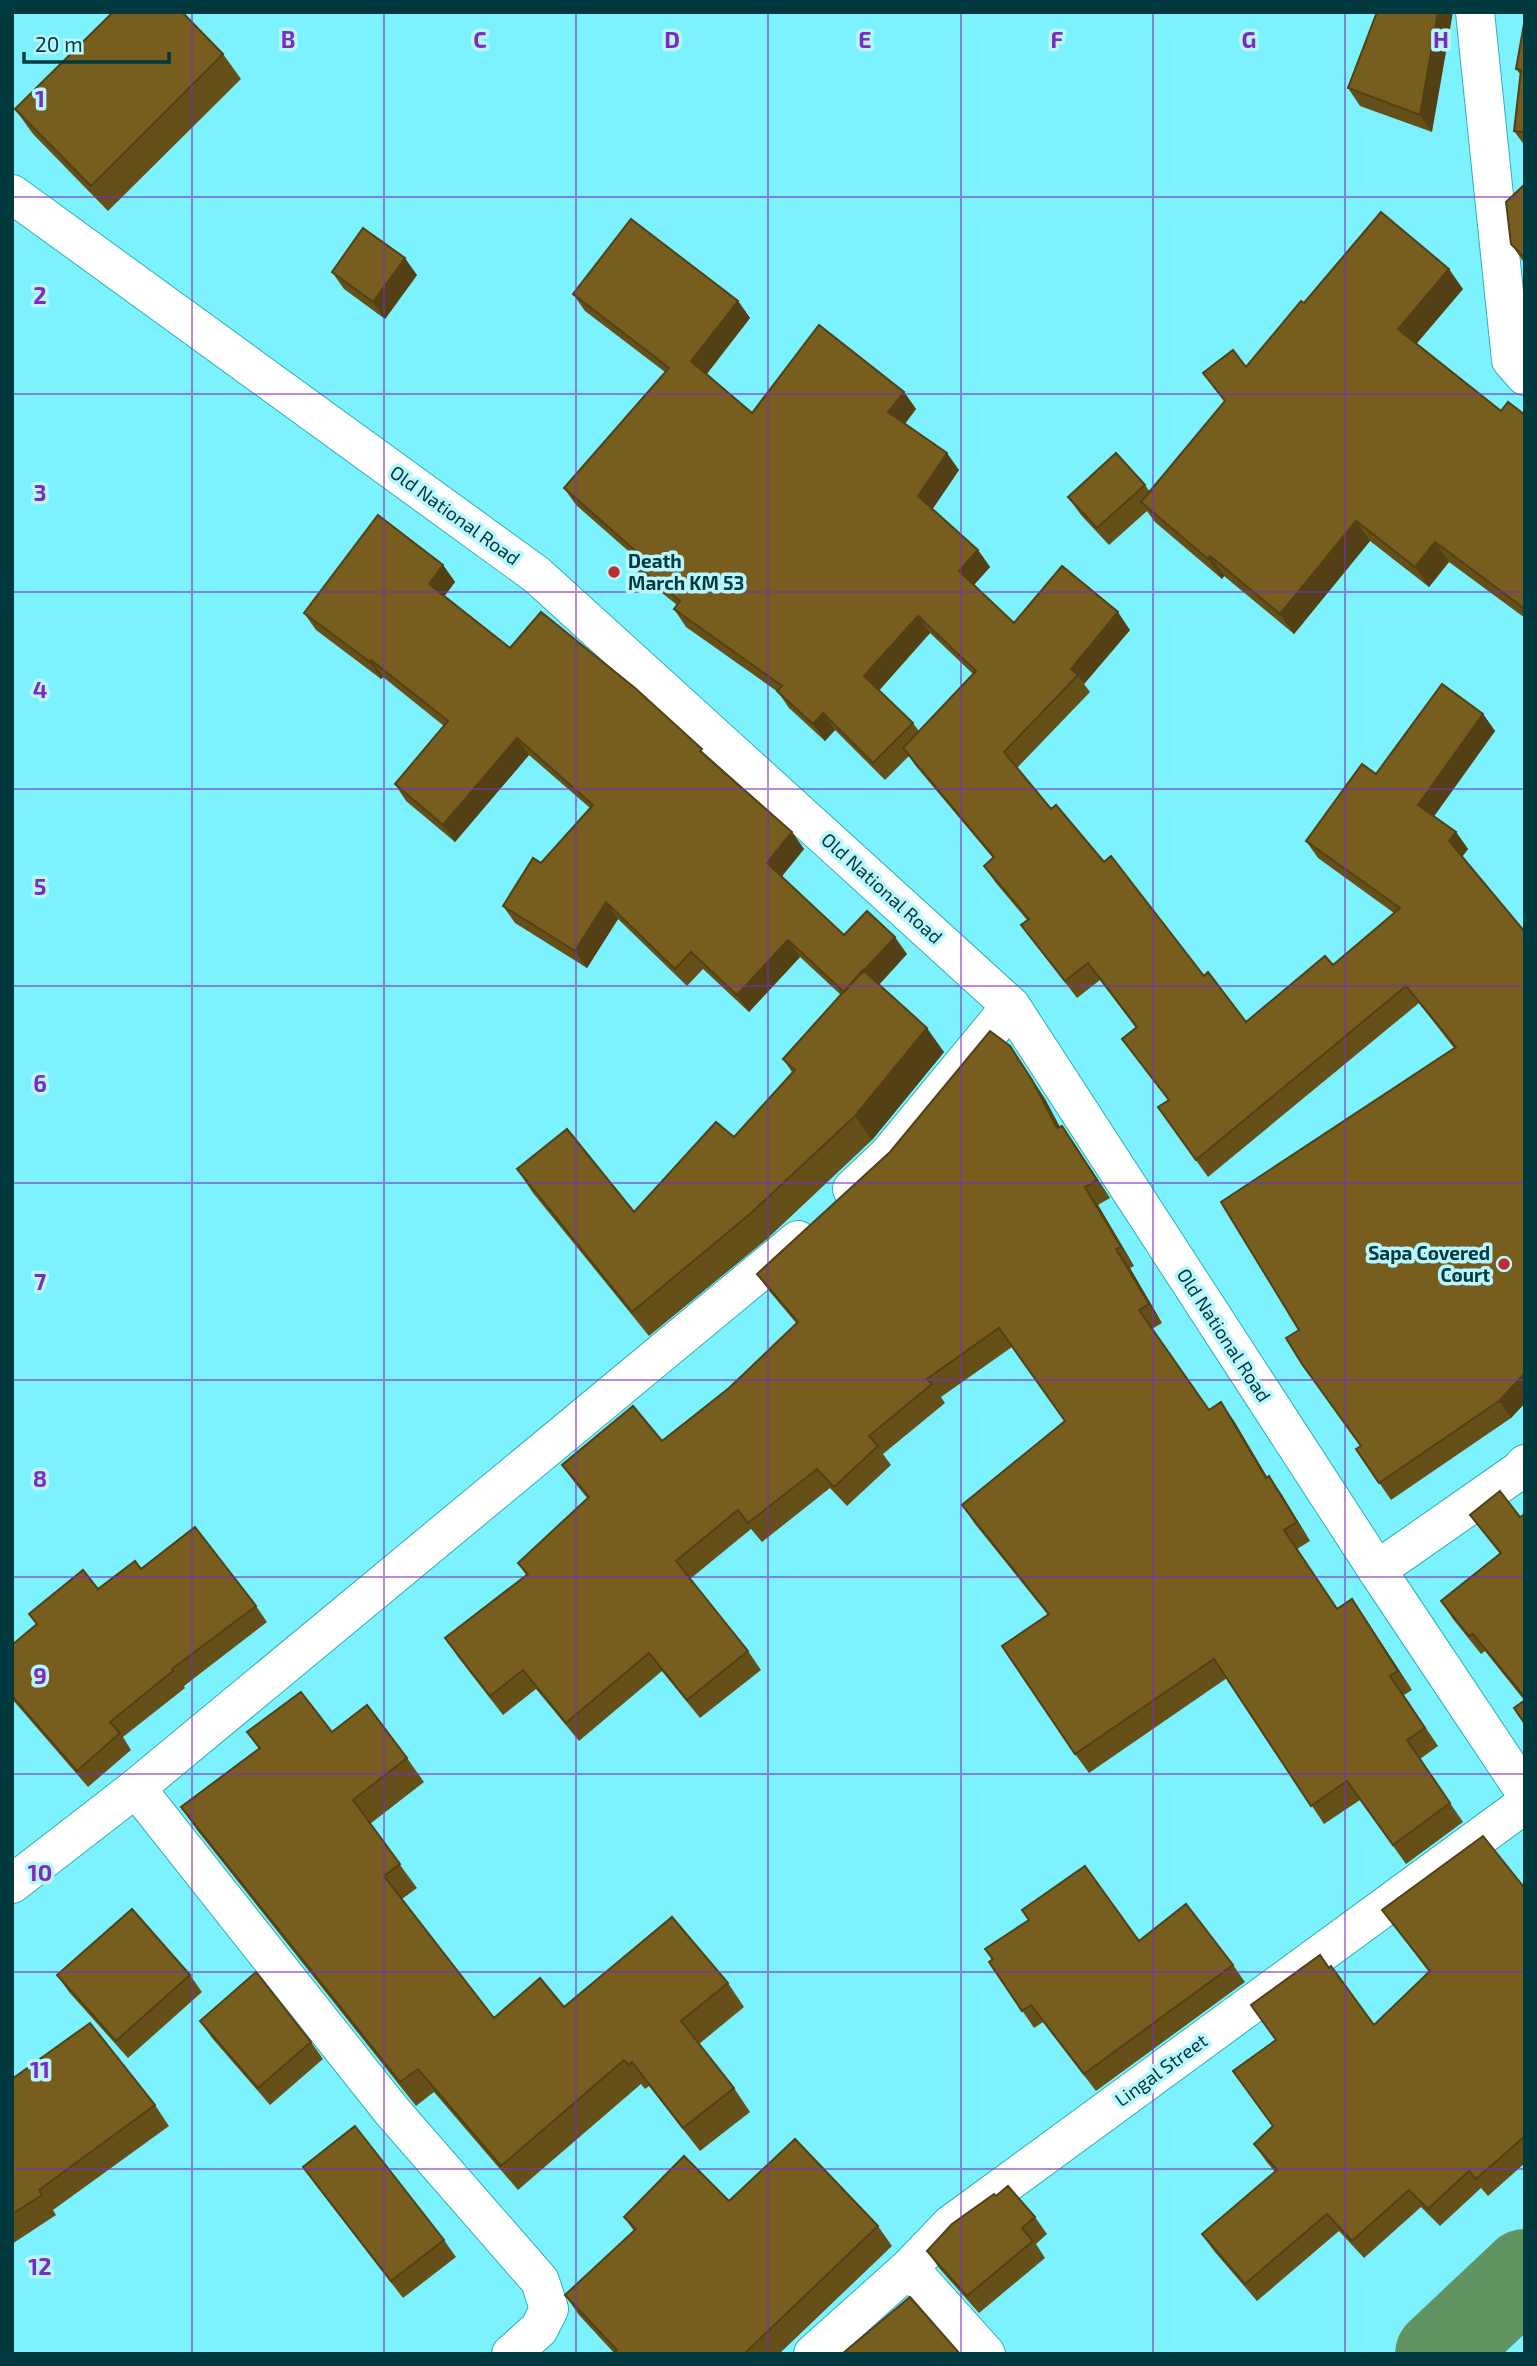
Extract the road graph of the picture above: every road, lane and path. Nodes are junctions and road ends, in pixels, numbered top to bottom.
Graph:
1 (1475, 12) edge
2 (12, 194) edge
3 (1525, 376) edge
4 (1011, 1006) junction
5 (1525, 1464) edge
6 (1377, 1570) junction
7 (136, 1788) junction
8 (1525, 1791) edge
9 (1525, 1804) edge
10 (12, 1884) edge
11 (909, 2269) junction
12 (511, 2354) edge
13 (813, 2354) edge
14 (986, 2354) edge

1 - 3 main road
2 - 4 main road, Old National Road
4 - 6 main road, Old National Road
4 - 7 main road
5 - 6 main road
6 - 8 main road, Old National Road
7 - 10 main road
7 - 12 main road
9 - 11 main road, Lingal Street
11 - 13 main road, Lingal Street
11 - 14 main road

